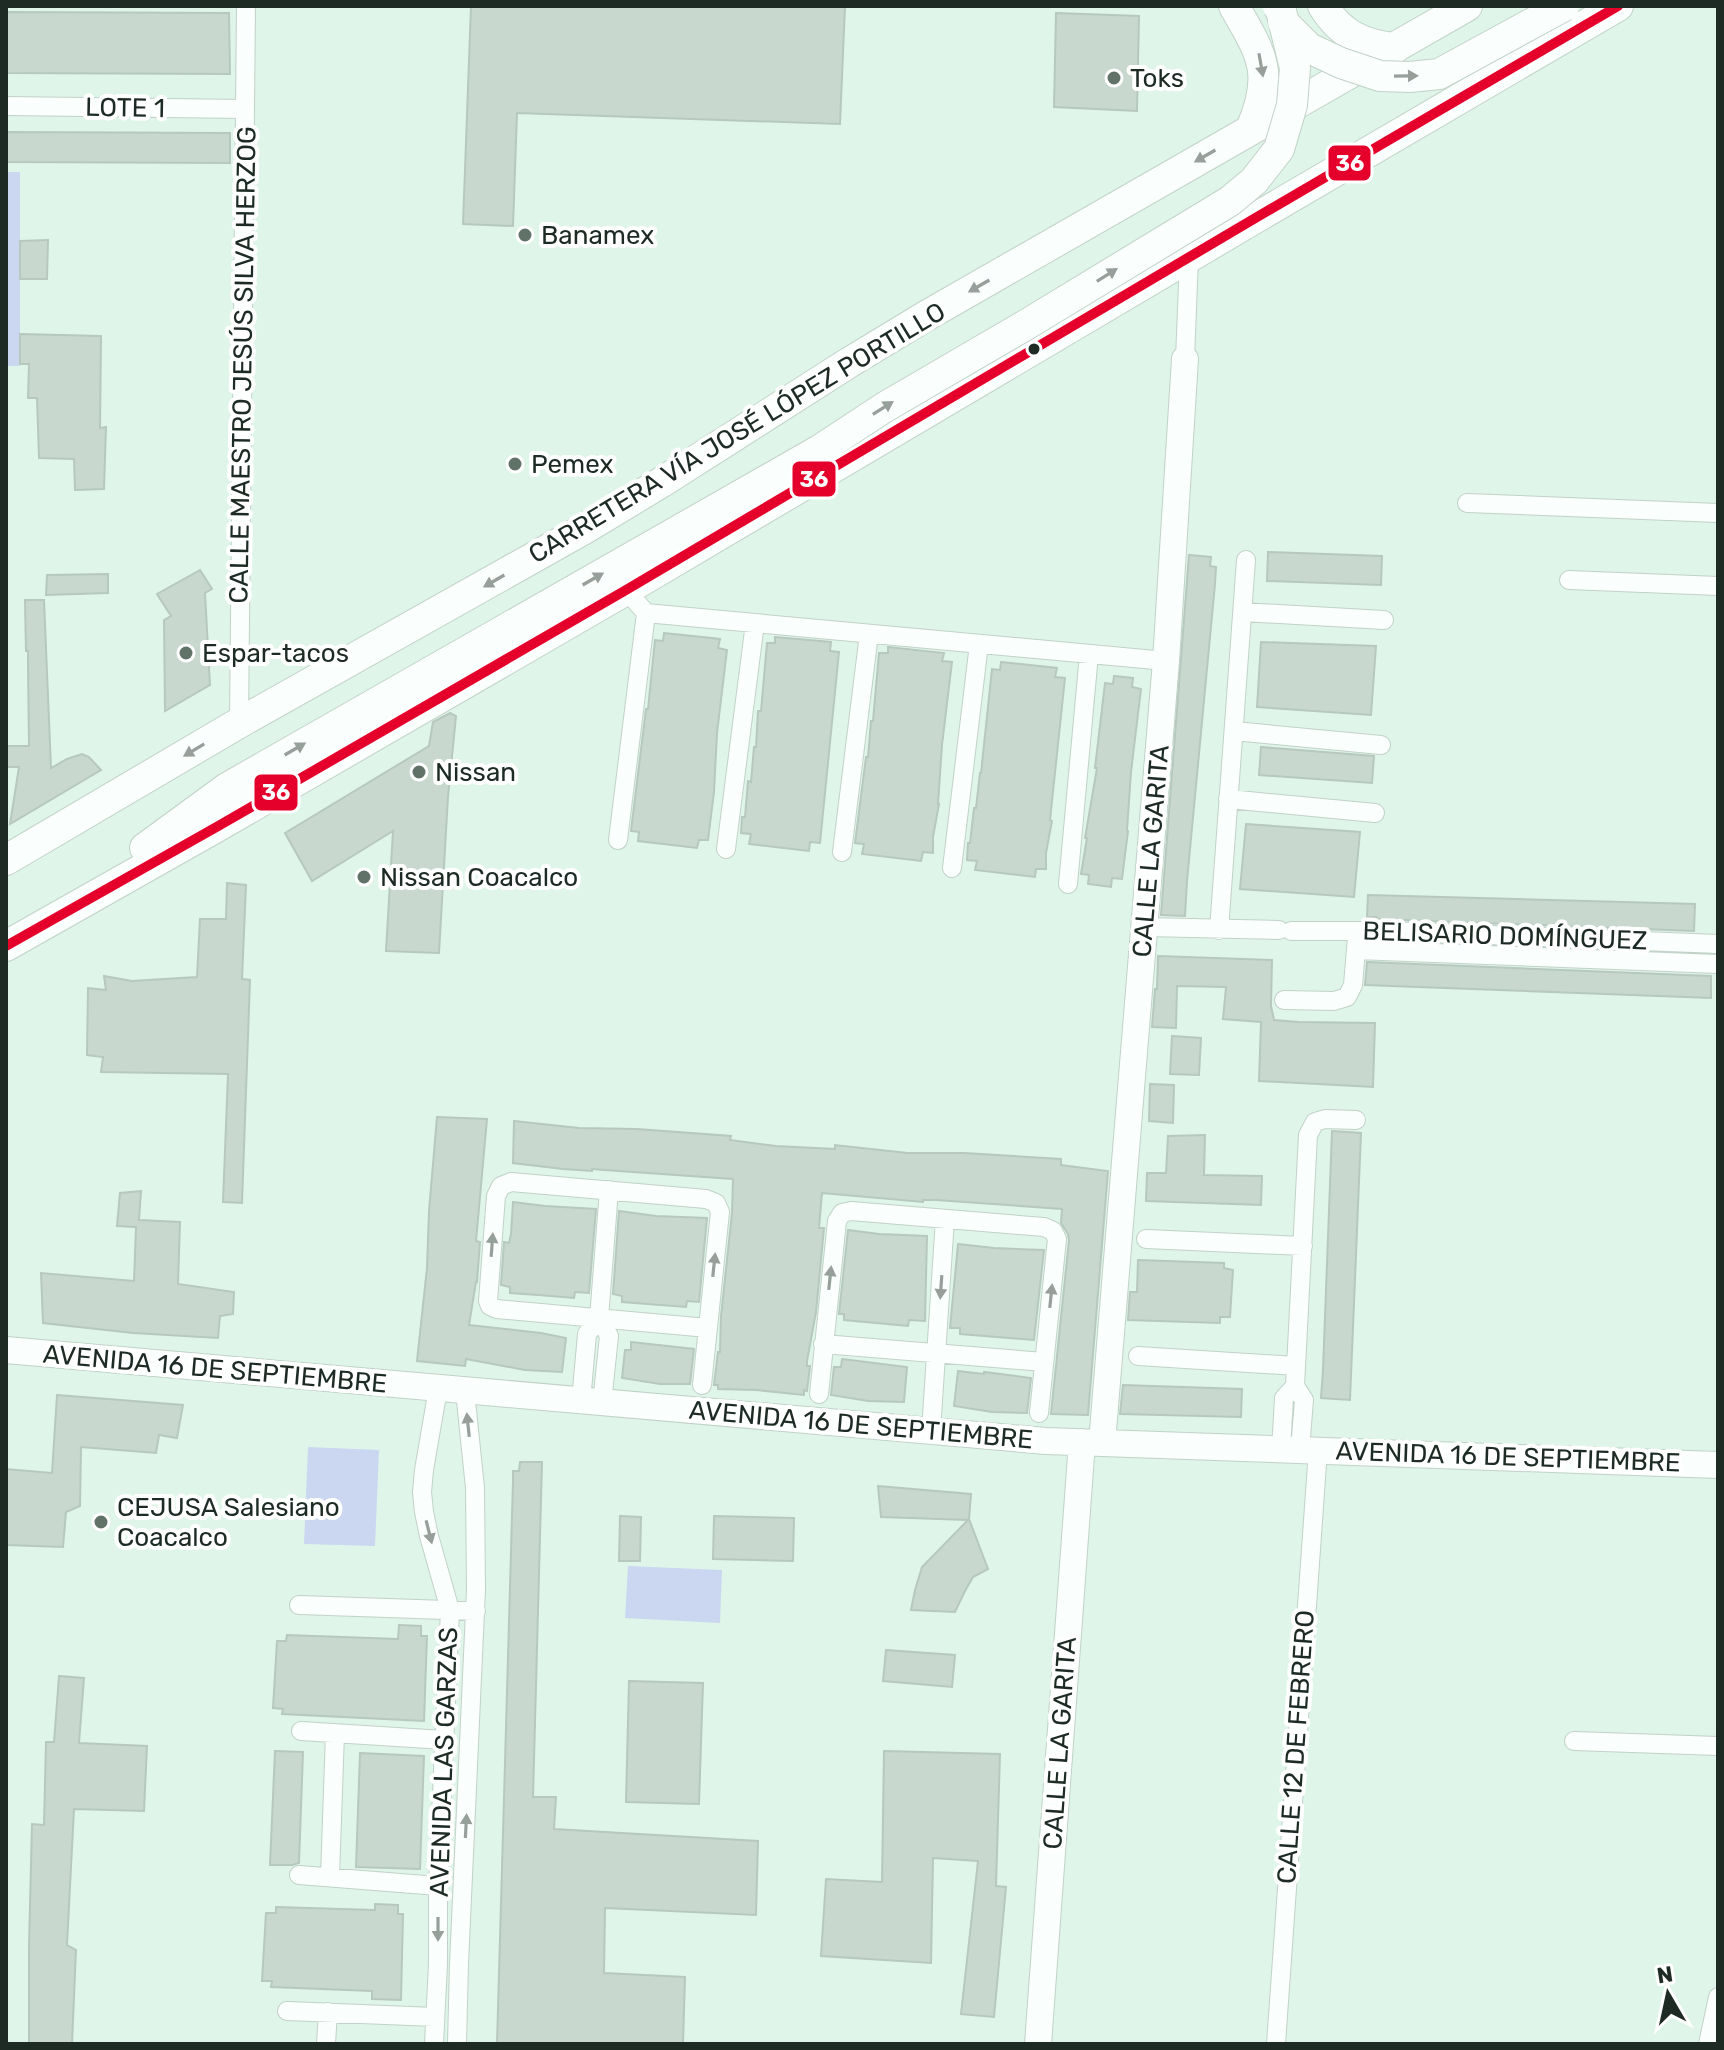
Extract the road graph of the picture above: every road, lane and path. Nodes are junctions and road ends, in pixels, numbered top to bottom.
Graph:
1 (246, 6) edge
2 (1234, 6) edge
3 (1267, 6) edge
4 (1278, 6) edge
5 (1323, 6) edge
6 (1467, 6) edge
7 (1564, 6) edge
8 (1618, 6) edge
9 (1395, 48) junction
10 (6, 106) edge
11 (245, 109) junction
12 (1251, 129) junction
13 (1189, 258) junction
14 (1185, 359) joint
15 (1467, 503) dead end
16 (1718, 513) edge
17 (1246, 560) dead end
18 (1569, 580) dead end
19 (1718, 586) edge
20 (626, 590) junction
21 (1243, 612) junction
22 (646, 613) junction
23 (1384, 620) dead end
24 (755, 623) junction
25 (869, 634) junction
26 (979, 644) junction
27 (1089, 654) junction
28 (1166, 661) junction
29 (239, 723) junction
30 (1234, 731) junction
31 (1381, 745) dead end
32 (1228, 799) junction
33 (1375, 813) dead end
34 (618, 840) dead end
35 (726, 849) dead end
36 (842, 852) dead end
37 (6, 860) edge
38 (952, 868) dead end
39 (1068, 884) dead end
40 (1145, 927) junction
41 (33, 929) junction
42 (1219, 930) junction
43 (1357, 940) junction
44 (1718, 944) edge
45 (6, 946) edge
46 (1718, 964) edge
47 (1284, 1000) dead end
48 (1356, 1120) dead end
49 (609, 1190) junction
50 (945, 1219) junction
51 (1146, 1239) dead end
52 (1303, 1246) junction
53 (599, 1318) junction
54 (708, 1328) junction
55 (823, 1344) junction
56 (6, 1350) edge
57 (936, 1355) junction
58 (1138, 1356) dead end
59 (1044, 1362) junction
60 (1296, 1366) junction
61 (702, 1385) dead end
62 (438, 1389) junction
63 (465, 1391) junction
64 (819, 1394) dead end
65 (592, 1402) junction
66 (1039, 1413) dead end
67 (931, 1431) junction
68 (1092, 1442) junction
69 (1300, 1449) junction
70 (1718, 1465) edge
71 (299, 1605) dead end
72 (450, 1610) junction
73 (476, 1611) junction
74 (301, 1731) dead end
75 (335, 1733) junction
76 (444, 1740) junction
77 (1574, 1741) dead end
78 (1718, 1746) edge
79 (299, 1875) dead end
80 (330, 1877) junction
81 (438, 1886) junction
82 (438, 1964) junction
83 (459, 1964) junction
84 (1718, 1997) edge
85 (287, 2011) dead end
86 (328, 2012) junction
87 (435, 2017) junction
88 (326, 2044) edge
89 (434, 2044) edge
90 (457, 2044) edge
91 (1038, 2044) edge
92 (1276, 2044) edge
93 (1708, 2044) edge

1 - 11 street, CALLE MAESTRO JESÚS SILVA HERZOG
2 -> 12 main road
3 -> 7 main road, bridge
41 -> 4 main road, bridge
5 - 9 main road
6 - 9 main road, CARRETERA VÍA JOSÉ LÓPEZ PORTILLO
8 - 13 main road
9 - 12 main road, CARRETERA VÍA JOSÉ LÓPEZ PORTILLO
10 - 11 street, LOTE 1
11 - 29 street, CALLE MAESTRO JESÚS SILVA HERZOG
12 -> 29 main road, CARRETERA VÍA JOSÉ LÓPEZ PORTILLO
13 - 14 street, CALLE LA GARITA
13 - 20 main road
14 - 28 street, CALLE LA GARITA
15 - 16 street
17 - 21 street
18 - 19 street
20 - 22 street
20 - 41 main road
21 - 23 street
21 - 30 street
22 - 24 street
22 - 34 street
24 - 25 street
24 - 35 street
25 - 26 street
25 - 36 street
26 - 27 street
26 - 38 street
27 - 28 street
27 - 39 street
28 - 40 street, CALLE LA GARITA
29 -> 37 main road, CARRETERA VÍA JOSÉ LÓPEZ PORTILLO
30 - 31 street
30 - 32 street
32 - 33 street
32 - 42 street
40 - 42 street, BELISARIO DOMÍNGUEZ
40 - 68 street, CALLE LA GARITA
41 - 45 main road
42 - 43 street, BELISARIO DOMÍNGUEZ
43 - 44 street, BELISARIO DOMÍNGUEZ
43 - 46 street, BELISARIO DOMÍNGUEZ
43 - 47 street
48 - 52 street, CALLE 12 DE FEBRERO
49 - 53 street
53 -> 49 street
54 -> 49 street
55 -> 50 street
50 -> 57 street
59 -> 50 street
51 - 52 street
52 - 60 street, CALLE 12 DE FEBRERO
53 - 54 street
53 - 65 street
54 - 61 street
55 - 57 street
55 - 64 street
56 - 62 street, AVENIDA 16 DE SEPTIEMBRE
57 - 59 street
57 - 67 street
58 - 60 street
59 - 66 street
60 - 69 street, CALLE 12 DE FEBRERO
62 - 63 street, AVENIDA 16 DE SEPTIEMBRE
62 -> 72 street, AVENIDA LAS GARZAS
63 - 65 street, AVENIDA 16 DE SEPTIEMBRE
73 -> 63 street, AVENIDA LAS GARZAS
65 - 67 street, AVENIDA 16 DE SEPTIEMBRE
67 - 68 street, AVENIDA 16 DE SEPTIEMBRE
68 - 69 street, AVENIDA 16 DE SEPTIEMBRE
68 - 91 street, CALLE LA GARITA
69 - 70 street, AVENIDA 16 DE SEPTIEMBRE
69 - 92 street, CALLE 12 DE FEBRERO
71 - 72 street
72 - 73 street
72 - 76 street, AVENIDA LAS GARZAS
83 -> 73 street, AVENIDA LAS GARZAS
74 - 75 street
75 - 76 street
75 - 80 street
76 - 81 street, AVENIDA LAS GARZAS
77 - 78 street
79 - 80 street
80 - 81 street
81 -> 82 street, AVENIDA LAS GARZAS
82 - 83 street
82 - 87 street, AVENIDA LAS GARZAS
83 - 90 street, AVENIDA LAS GARZAS
84 - 93 street
85 - 86 street
86 - 87 street
86 - 88 street
87 - 89 street, AVENIDA LAS GARZAS

